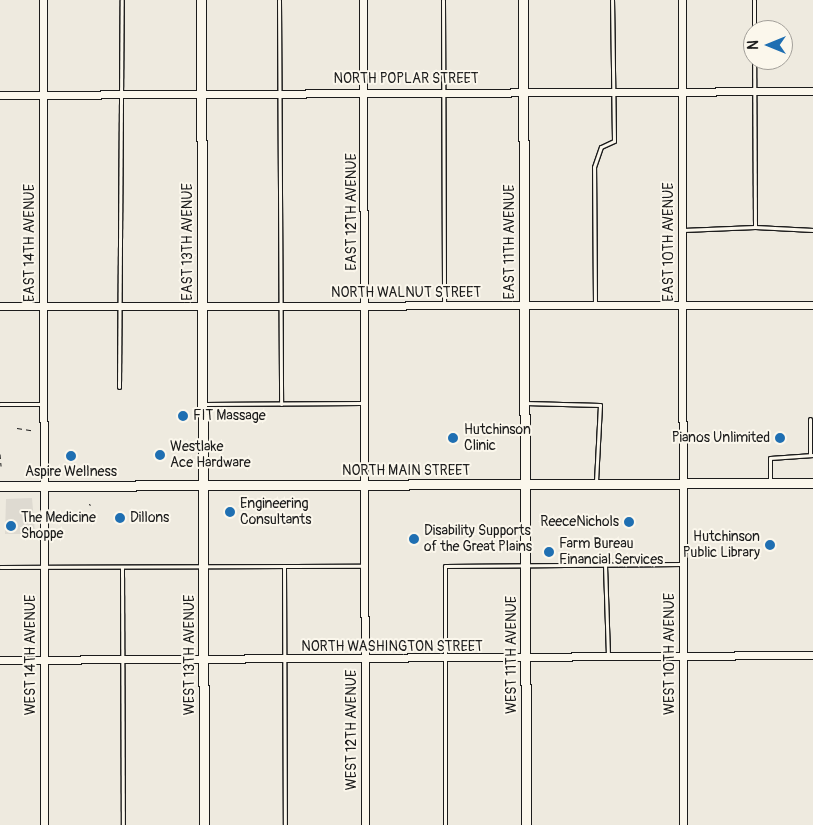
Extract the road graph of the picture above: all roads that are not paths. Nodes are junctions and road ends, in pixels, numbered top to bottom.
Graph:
1 (43, 0) edge
2 (122, 0) edge
3 (201, 0) edge
4 (279, 0) edge
5 (363, 0) edge
6 (443, 0) edge
7 (524, 0) edge
8 (612, 0) edge
9 (682, 0) edge
10 (754, 0) edge
11 (754, 20) edge
12 (754, 70) edge
13 (444, 91) junction
14 (682, 91) junction
15 (813, 91) edge
16 (201, 92) junction
17 (279, 92) junction
18 (364, 92) junction
19 (524, 92) junction
20 (613, 92) junction
21 (754, 92) junction
22 (120, 94) junction
23 (0, 95) edge
24 (42, 95) junction
25 (755, 227) junction
26 (682, 230) junction
27 (813, 230) edge
28 (122, 304) junction
29 (203, 305) junction
30 (813, 305) edge
31 (0, 306) edge
32 (279, 306) junction
33 (365, 306) junction
34 (444, 306) junction
35 (524, 306) junction
36 (595, 306) junction
37 (682, 306) junction
38 (43, 307) junction
39 (119, 387) dead end
40 (364, 403) junction
41 (524, 403) junction
42 (0, 404) edge
43 (42, 404) junction
44 (203, 404) junction
45 (282, 404) junction
46 (810, 418) dead end
47 (812, 454) edge
48 (770, 483) junction
49 (813, 483) edge
50 (203, 484) junction
51 (364, 484) junction
52 (525, 484) junction
53 (596, 484) junction
54 (682, 484) junction
55 (42, 485) junction
56 (0, 486) edge
57 (605, 564) junction
58 (683, 564) junction
59 (204, 566) junction
60 (284, 566) junction
61 (365, 566) junction
62 (525, 566) junction
63 (0, 567) edge
64 (43, 567) junction
65 (122, 567) junction
66 (683, 654) junction
67 (608, 655) junction
68 (813, 655) edge
69 (525, 657) junction
70 (445, 659) junction
71 (0, 660) edge
72 (44, 660) junction
73 (123, 660) junction
74 (204, 660) junction
75 (285, 660) junction
76 (365, 660) junction
77 (44, 825) edge
78 (123, 825) edge
79 (204, 825) edge
80 (285, 825) edge
81 (365, 825) edge
82 (445, 825) edge
83 (526, 825) edge
84 (684, 825) edge

1 - 24 street, EAST 14TH AVENUE
2 - 22 lane
3 - 16 street, EAST 13TH AVENUE
4 - 17 lane
5 - 18 street, EAST 12TH AVENUE
6 - 13 lane
7 - 19 street, EAST 11TH AVENUE
8 - 20 lane
9 - 14 street, EAST 10TH AVENUE
10 - 11 lane
12 - 21 lane
13 - 18 street, NORTH POPLAR STREET
13 - 19 street, NORTH POPLAR STREET
13 - 34 lane
14 - 20 street, NORTH POPLAR STREET
14 - 21 street, NORTH POPLAR STREET
14 - 26 street, EAST 10TH AVENUE
15 - 21 street, NORTH POPLAR STREET
16 - 17 street, NORTH POPLAR STREET
16 - 22 street, NORTH POPLAR STREET
16 - 29 street, EAST 13TH AVENUE
17 - 18 street, NORTH POPLAR STREET
17 - 32 lane
18 - 33 street, EAST 12TH AVENUE
19 - 20 street, NORTH POPLAR STREET
19 - 35 street, EAST 11TH AVENUE
20 - 36 lane
21 - 25 lane
22 - 24 street, NORTH POPLAR STREET
22 - 28 lane
23 - 24 street, NORTH POPLAR STREET
24 - 38 street, EAST 14TH AVENUE
25 - 26 lane
25 - 27 lane
26 - 37 street, EAST 10TH AVENUE
28 - 29 street, NORTH WALNUT STREET
28 - 38 street, NORTH WALNUT STREET
28 - 39 lane
29 - 32 street, NORTH WALNUT STREET
29 - 44 street, EAST 13TH AVENUE
30 - 37 street, NORTH WALNUT STREET
31 - 38 street, NORTH WALNUT STREET
32 - 33 street, NORTH WALNUT STREET
32 - 45 lane
33 - 34 street, NORTH WALNUT STREET
33 - 40 street, EAST 12TH AVENUE
34 - 35 street, NORTH WALNUT STREET
35 - 36 street, NORTH WALNUT STREET
35 - 41 street, EAST 11TH AVENUE
36 - 37 street, NORTH WALNUT STREET
37 - 54 street, EAST 10TH AVENUE
38 - 43 street, EAST 14TH AVENUE
40 - 45 lane
40 - 51 street, EAST 12TH AVENUE
41 - 52 street, EAST 11TH AVENUE
41 - 53 lane
42 - 43 lane
43 - 55 street, EAST 14TH AVENUE
44 - 45 lane
44 - 50 street, EAST 13TH AVENUE
46 - 47 lane
47 - 48 lane
48 - 49 street, NORTH MAIN STREET
48 - 54 street, NORTH MAIN STREET
50 - 51 street, NORTH MAIN STREET
50 - 55 street, NORTH MAIN STREET
50 - 59 street, WEST 13TH AVENUE
51 - 52 street, NORTH MAIN STREET
51 - 61 street, WEST 12TH AVENUE
52 - 53 street, NORTH MAIN STREET
52 - 62 street, WEST 11TH AVENUE
53 - 54 street, NORTH MAIN STREET
54 - 58 street, WEST 10TH AVENUE
55 - 56 street, NORTH MAIN STREET
55 - 64 street, WEST 14TH AVENUE
57 - 58 lane
57 - 62 lane
57 - 67 lane
58 - 66 street, WEST 10TH AVENUE
59 - 60 lane
59 - 65 lane
59 - 74 street, WEST 13TH AVENUE
60 - 61 lane
60 - 75 lane
61 - 76 street, WEST 12TH AVENUE
62 - 69 street, WEST 11TH AVENUE
62 - 70 lane
63 - 64 lane
64 - 65 lane
64 - 72 street, WEST 14TH AVENUE
65 - 73 lane
66 - 67 street, NORTH WASHINGTON STREET
66 - 68 street, NORTH WASHINGTON STREET
66 - 84 street, WEST 10TH AVENUE
67 - 69 street, NORTH WASHINGTON STREET
69 - 70 street, NORTH WASHINGTON STREET
69 - 83 street, WEST 11TH AVENUE
70 - 76 street, NORTH WASHINGTON STREET
70 - 82 lane
71 - 72 street, NORTH WASHINGTON STREET
72 - 73 street, NORTH WASHINGTON STREET
72 - 77 street, WEST 14TH AVENUE
73 - 74 street, NORTH WASHINGTON STREET
73 - 78 lane
74 - 75 street, NORTH WASHINGTON STREET
74 - 79 street, WEST 13TH AVENUE
75 - 76 street, NORTH WASHINGTON STREET
75 - 80 lane
76 - 81 street, WEST 12TH AVENUE

